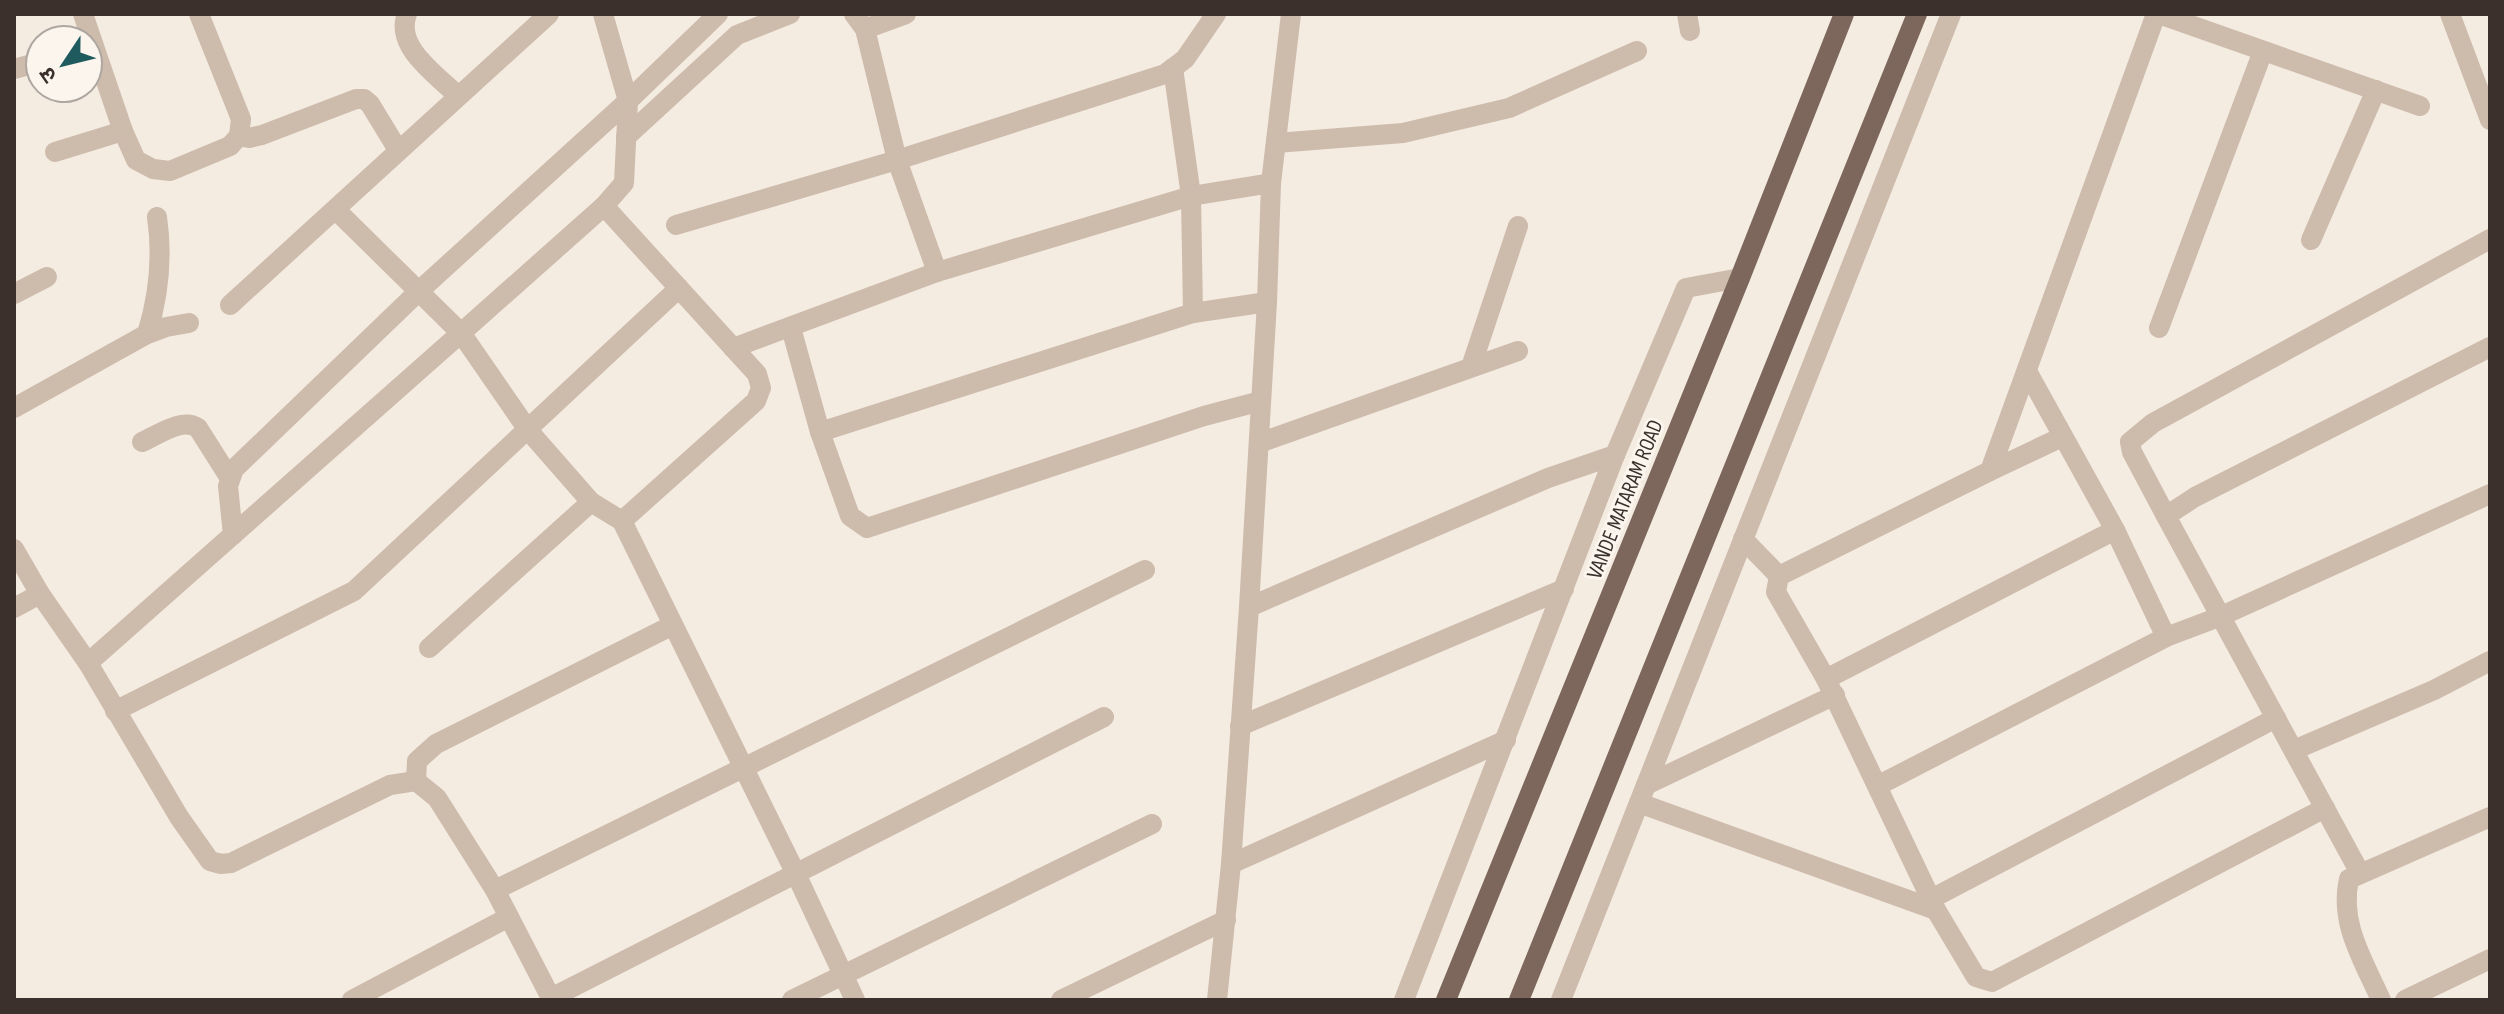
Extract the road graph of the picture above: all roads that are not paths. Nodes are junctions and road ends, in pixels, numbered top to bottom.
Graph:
1 (199, 14) edge
2 (407, 14) edge
3 (549, 14) edge
4 (718, 14) edge
5 (757, 14) edge
6 (790, 14) edge
7 (906, 14) edge
8 (1216, 14) edge
9 (1291, 14) edge
10 (1844, 14) edge
11 (1917, 14) edge
12 (1951, 14) edge
13 (2158, 14) edge
14 (2450, 14) edge
15 (604, 15) edge
16 (859, 22) edge
17 (737, 35) junction
18 (1637, 51) dead end
19 (2263, 51) junction
20 (1173, 68) junction
21 (104, 82) edge
22 (2376, 90) junction
23 (458, 96) junction
24 (628, 101) junction
25 (2420, 106) dead end
26 (2490, 120) edge
27 (123, 131) junction
28 (239, 136) junction
29 (626, 137) junction
30 (1276, 143) junction
31 (398, 150) junction
32 (55, 152) dead end
33 (897, 160) junction
34 (1271, 183) junction
35 (1191, 196) junction
36 (604, 206) junction
37 (336, 210) junction
38 (157, 217) dead end
39 (676, 225) dead end
40 (1518, 226) dead end
41 (2490, 239) edge
42 (2311, 240) dead end
43 (937, 272) junction
44 (47, 277) dead end
45 (1740, 278) junction
46 (679, 288) junction
47 (419, 291) junction
48 (14, 294) edge
49 (1267, 302) junction
50 (230, 305) dead end
51 (1193, 313) junction
52 (189, 323) dead end
53 (791, 328) junction
54 (2159, 328) dead end
55 (461, 333) junction
56 (147, 334) junction
57 (2490, 347) edge
58 (733, 348) junction
59 (1518, 351) dead end
60 (1471, 367) junction
61 (2027, 371) junction
62 (1261, 401) junction
63 (14, 408) edge
64 (528, 430) junction
65 (820, 432) junction
66 (2062, 437) junction
67 (142, 442) dead end
68 (1259, 443) junction
69 (1615, 455) junction
70 (1990, 471) junction
71 (229, 477) junction
72 (2490, 494) edge
73 (591, 502) junction
74 (2166, 516) junction
75 (622, 521) junction
76 (2115, 530) junction
77 (233, 535) junction
78 (1743, 539) junction
79 (14, 549) edge
80 (1145, 570) dead end
81 (1779, 576) junction
82 (1564, 589) junction
83 (40, 594) junction
84 (1249, 607) junction
85 (14, 608) edge
86 (2219, 617) junction
87 (673, 625) junction
88 (2166, 637) junction
89 (429, 648) dead end
90 (2490, 661) edge
91 (88, 663) junction
92 (1831, 687) junction
93 (115, 711) junction
94 (1104, 717) dead end
95 (2276, 718) junction
96 (1240, 726) junction
97 (1506, 740) junction
98 (2294, 750) junction
99 (742, 767) junction
100 (416, 781) junction
101 (1879, 785) junction
102 (1642, 794) junction
103 (2325, 808) junction
104 (2490, 817) edge
105 (1152, 824) dead end
106 (1231, 864) junction
107 (2360, 873) junction
108 (796, 874) junction
109 (495, 890) junction
110 (1933, 904) junction
111 (509, 917) junction
112 (1226, 920) junction
113 (2490, 959) edge
114 (843, 975) junction
115 (552, 999) edge
116 (352, 1000) edge
117 (792, 1000) edge
118 (855, 1000) edge
119 (1061, 1000) edge
120 (1217, 1000) edge
121 (1404, 1000) edge
122 (1446, 1000) edge
123 (1519, 1000) edge
124 (1561, 1000) edge
125 (2381, 1000) edge
126 (2405, 1000) edge

1 - 28 street
2 - 23 street
3 - 23 street
4 - 24 street
5 - 17 street
6 - 17 street
7 - 16 street
8 - 20 street
9 - 30 street
10 - 45 main road, VANDE MATARAM ROAD
11 - 123 main road
12 - 78 street
13 - 19 street
13 - 61 street
14 - 26 street
15 - 24 street
16 - 33 street
17 - 29 street
18 - 30 street
19 - 22 street
19 - 54 street
20 - 33 street
20 - 35 street
21 - 27 street
22 - 25 street
22 - 42 street
23 - 31 street
24 - 29 street
24 - 47 street
27 - 28 street
27 - 32 street
28 - 31 street
29 - 36 street
30 - 34 street
31 - 37 street
33 - 39 street
33 - 43 street
34 - 35 street
34 - 49 street
35 - 43 street
35 - 51 street
36 - 46 street
36 - 55 street
37 - 47 street
37 - 50 street
38 - 56 street
40 - 60 street
41 - 74 street
43 - 53 street
44 - 48 street
45 - 69 street
45 - 122 main road, VANDE MATARAM ROAD
46 - 58 street
46 - 64 street
47 - 55 street
47 - 71 street
49 - 51 street
49 - 62 street
51 - 65 street
52 - 56 street
53 - 58 street
53 - 65 street
55 - 64 street
55 - 77 street
56 - 63 street
57 - 74 street
58 - 75 street
59 - 60 street
60 - 68 street
61 - 66 street
61 - 70 street
62 - 65 street
62 - 68 street
64 - 73 street
64 - 93 street
66 - 70 street
66 - 76 street
67 - 71 street
68 - 84 street
69 - 82 street
69 - 84 street
70 - 81 street
71 - 77 street
72 - 86 street
73 - 75 street
73 - 89 street
74 - 86 street
75 - 87 street
76 - 88 street
76 - 92 street
77 - 91 street
78 - 81 street
78 - 102 street
79 - 83 street
80 - 99 street
81 - 92 street
82 - 96 street
82 - 97 street
83 - 85 street
83 - 91 street
84 - 96 street
86 - 88 street
86 - 95 street
87 - 99 street
87 - 100 street
88 - 101 street
90 - 98 street
91 - 93 street
92 - 101 street
92 - 102 street
93 - 100 street
94 - 108 street
95 - 98 street
95 - 110 street
96 - 106 street
97 - 106 street
97 - 121 street
98 - 103 street
99 - 108 street
99 - 109 street
100 - 109 street
101 - 110 street
102 - 110 street
102 - 124 street
103 - 107 street
103 - 110 street
104 - 107 street
105 - 114 street
106 - 112 street
107 - 125 street
108 - 114 street
108 - 115 street
109 - 111 street
111 - 115 street
111 - 116 street
112 - 119 street
112 - 120 street
113 - 126 street
114 - 117 street
114 - 118 street

